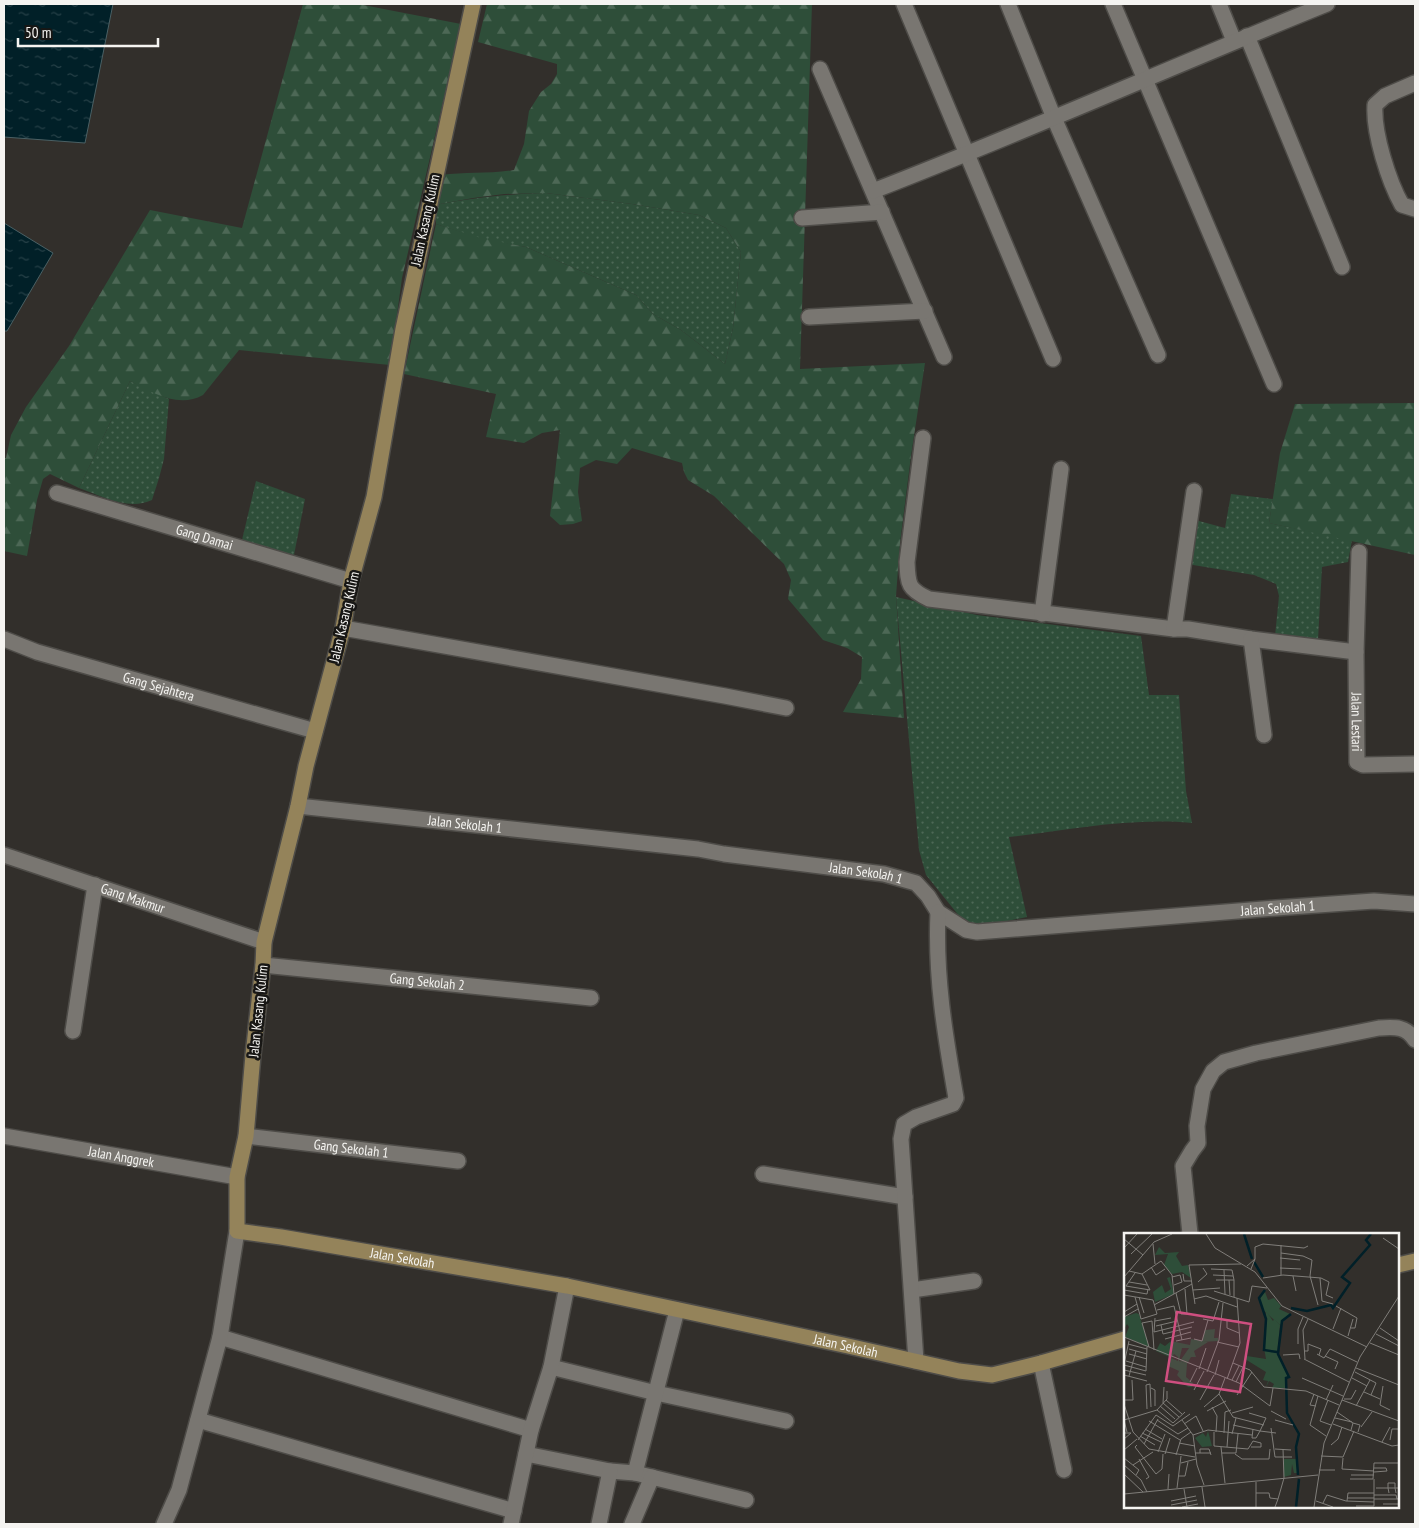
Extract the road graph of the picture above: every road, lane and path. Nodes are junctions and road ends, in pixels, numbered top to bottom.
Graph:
1 (473, 4) edge
2 (904, 4) edge
3 (1008, 4) edge
4 (1113, 4) edge
5 (1219, 4) edge
6 (1327, 4) edge
7 (1240, 38) junction
8 (820, 69) dead end
9 (1144, 79) junction
10 (1415, 83) edge
11 (1054, 118) junction
12 (967, 155) junction
13 (873, 191) junction
14 (1415, 209) edge
15 (882, 212) junction
16 (802, 218) dead end
17 (1342, 267) dead end
18 (925, 311) junction
19 (809, 317) dead end
20 (1158, 355) dead end
21 (944, 357) dead end
22 (1053, 359) dead end
23 (1274, 384) dead end
24 (923, 438) dead end
25 (1061, 470) dead end
26 (1194, 491) dead end
27 (57, 493) dead end
28 (1359, 552) dead end
29 (351, 581) junction
30 (1042, 614) junction
31 (344, 628) junction
32 (1174, 629) junction
33 (4, 639) edge
34 (1251, 639) junction
35 (1356, 652) junction
36 (786, 708) dead end
37 (315, 730) junction
38 (1264, 735) dead end
39 (1415, 764) edge
40 (298, 806) junction
41 (4, 854) edge
42 (95, 885) junction
43 (1415, 904) edge
44 (938, 912) junction
45 (264, 942) junction
46 (263, 965) junction
47 (591, 998) dead end
48 (73, 1031) dead end
49 (1415, 1040) edge
50 (4, 1136) edge
51 (246, 1136) junction
52 (458, 1160) dead end
53 (764, 1174) dead end
54 (237, 1177) junction
55 (905, 1197) junction
56 (237, 1231) junction
57 (1190, 1233) edge
58 (1415, 1261) edge
59 (1399, 1265) edge
60 (974, 1281) dead end
61 (566, 1286) junction
62 (912, 1290) junction
63 (677, 1310) junction
64 (220, 1337) junction
65 (1124, 1339) edge
66 (916, 1361) junction
67 (1040, 1364) junction
68 (551, 1367) junction
69 (656, 1393) junction
70 (198, 1420) junction
71 (786, 1421) dead end
72 (531, 1430) junction
73 (526, 1454) junction
74 (1064, 1470) dead end
75 (610, 1471) junction
76 (635, 1473) junction
77 (652, 1477) junction
78 (746, 1500) dead end
79 (513, 1518) edge
80 (164, 1524) edge
81 (599, 1524) edge
82 (632, 1524) edge

1 - 29 street, Jalan Kasang Kulim
2 - 12 street
3 - 11 street
4 - 9 street
5 - 7 street
6 - 7 street
7 - 9 street
7 - 17 street
8 - 13 street
9 - 11 street
9 - 23 street
10 - 14 street
11 - 12 street
11 - 20 street
12 - 13 street
12 - 22 street
13 - 15 street
15 - 16 street
15 - 18 street
18 - 19 street
18 - 21 street
24 - 30 street
25 - 30 street
26 - 32 street
27 - 29 street, Gang Damai
28 - 35 street
29 - 31 street, Jalan Kasang Kulim
30 - 32 street
31 - 36 street
31 - 37 street, Jalan Kasang Kulim
32 - 34 street
33 - 37 street, Gang Sejahtera
34 - 35 street
34 - 38 street
35 - 39 street, Jalan Lestari
37 - 40 street, Jalan Kasang Kulim
40 - 44 street, Jalan Sekolah 1
40 - 45 street, Jalan Kasang Kulim
41 - 42 street, Gang Makmur
42 - 45 street, Gang Makmur
42 - 48 street
43 - 44 street, Jalan Sekolah 1
44 - 55 street
45 - 46 street, Jalan Kasang Kulim
46 - 47 street, Gang Sekolah 2
46 - 51 street, Jalan Kasang Kulim
49 - 57 street
50 - 54 street, Jalan Anggrek
51 - 52 street, Gang Sekolah 1
51 - 54 street, Jalan Kasang Kulim
53 - 55 street
54 - 56 street, Jalan Kasang Kulim
55 - 62 street
56 - 61 street, Jalan Sekolah
56 - 64 street
58 - 59 street
60 - 62 street
61 - 63 street, Jalan Sekolah
61 - 68 street
62 - 66 street
63 - 66 street, Jalan Sekolah
63 - 69 street
64 - 70 street
64 - 72 street
65 - 67 street, Jalan Sekolah
66 - 67 street, Jalan Sekolah
67 - 74 street
68 - 69 street
68 - 72 street
69 - 71 street
69 - 76 street
70 - 79 street
70 - 80 street
72 - 73 street
73 - 75 street
73 - 79 street
75 - 76 street
75 - 81 street
76 - 77 street
77 - 78 street
77 - 82 street

